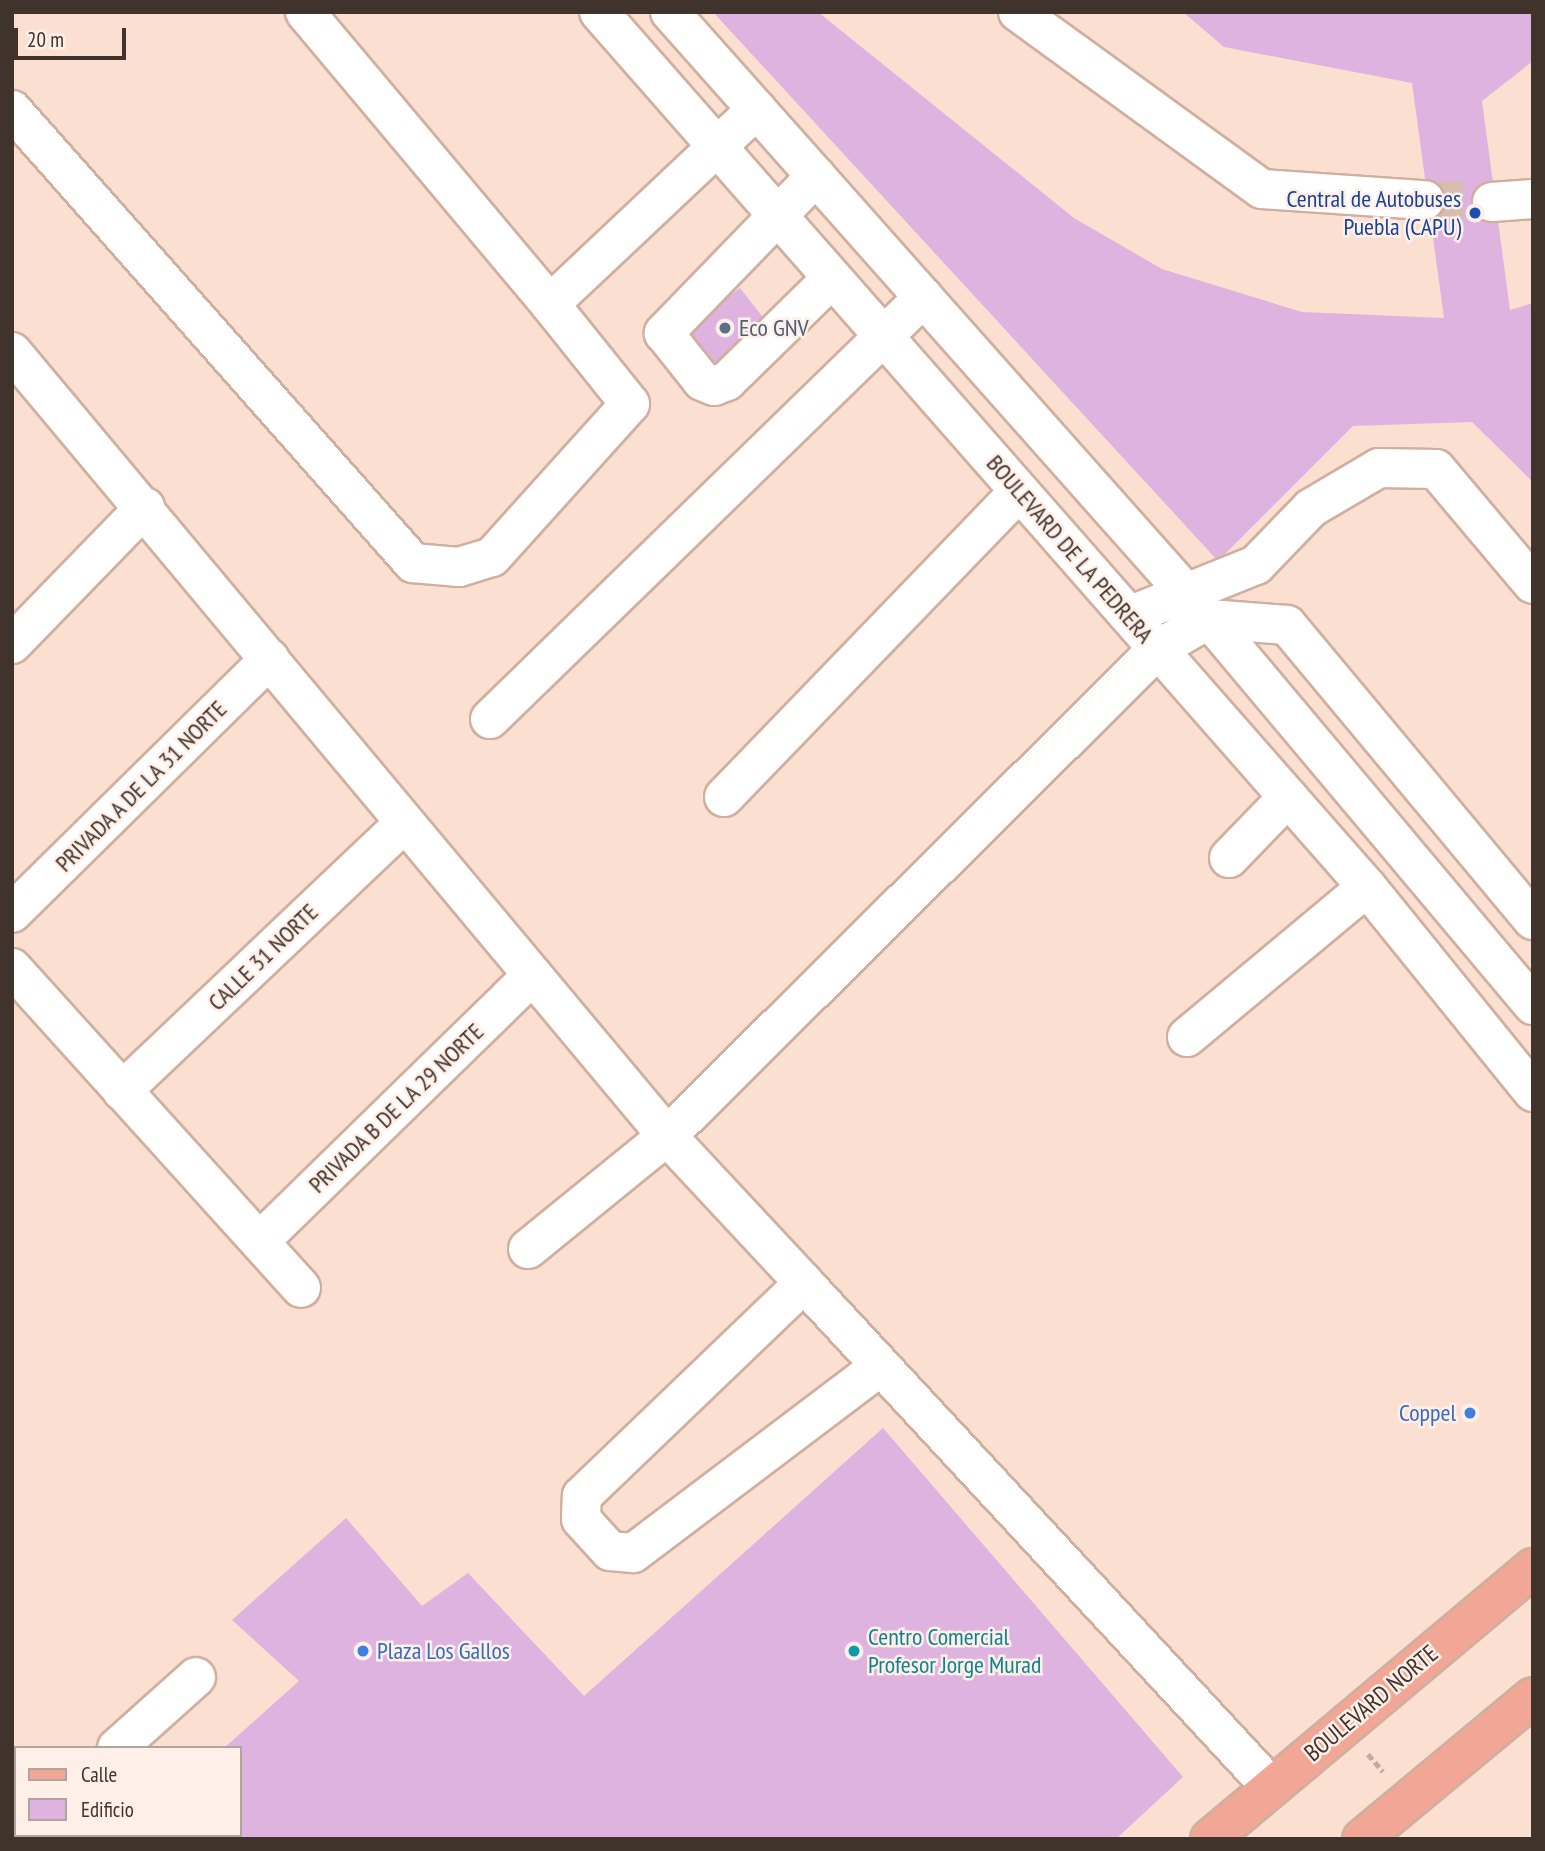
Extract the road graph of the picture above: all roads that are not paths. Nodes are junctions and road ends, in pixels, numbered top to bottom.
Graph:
1 (305, 12) edge
2 (599, 12) edge
3 (670, 12) edge
4 (1018, 12) edge
5 (757, 109) junction
6 (12, 110) edge
7 (713, 144) junction
8 (816, 176) junction
9 (1533, 200) edge
10 (1425, 201) tunnel mouth
11 (1492, 202) tunnel mouth
12 (775, 214) junction
13 (832, 278) junction
14 (923, 297) junction
15 (550, 304) junction
16 (883, 337) junction
17 (17, 367) edge
18 (1019, 491) junction
19 (145, 507) junction
20 (1533, 584) edge
21 (1183, 590) junction
22 (1129, 616) junction
23 (1209, 619) junction
24 (12, 644) edge
25 (1158, 649) junction
26 (270, 659) junction
27 (490, 719) dead end
28 (724, 797) dead end
29 (1288, 797) junction
30 (403, 824) junction
31 (1229, 858) dead end
32 (1367, 887) junction
33 (12, 913) edge
34 (1533, 920) edge
35 (12, 968) edge
36 (533, 975) junction
37 (1533, 1005) edge
38 (1187, 1037) dead end
39 (122, 1091) junction
40 (1533, 1092) edge
41 (667, 1136) junction
42 (260, 1241) junction
43 (528, 1249) dead end
44 (804, 1283) junction
45 (301, 1288) dead end
46 (878, 1368) junction
47 (1533, 1568) edge
48 (195, 1677) dead end
49 (1533, 1697) edge
50 (119, 1746) edge
51 (1270, 1787) junction
52 (1210, 1839) edge
53 (1362, 1839) edge

1 - 15 street
2 - 7 street, BOULEVARD DE LA PEDRERA
3 - 5 street
4 - 10 street
5 - 7 street
5 - 8 street
6 - 15 street
7 - 12 street, BOULEVARD DE LA PEDRERA
7 - 15 street
8 - 12 street
8 - 14 street
9 - 11 street
12 - 13 street, BOULEVARD DE LA PEDRERA
12 - 13 street
13 - 16 street, BOULEVARD DE LA PEDRERA
14 - 16 street
14 - 21 street
16 - 18 street, BOULEVARD DE LA PEDRERA
16 - 27 street
17 - 19 street
18 - 22 street, BOULEVARD DE LA PEDRERA
18 - 28 street
19 - 24 street
19 - 26 street
20 - 21 street
21 - 22 street
21 - 23 street
22 - 25 street, BOULEVARD DE LA PEDRERA
23 - 25 street
23 - 34 street
23 - 37 street
25 - 29 street, BOULEVARD DE LA PEDRERA
25 - 41 street
26 - 30 street
26 - 33 street, PRIVADA A DE LA 31 NORTE
29 - 31 street
29 - 32 street, BOULEVARD DE LA PEDRERA
30 - 36 street
30 - 39 street, CALLE 31 NORTE
32 - 38 street
32 - 40 street, BOULEVARD DE LA PEDRERA
35 - 39 street
36 - 41 street
36 - 42 street, PRIVADA B DE LA 29 NORTE
39 - 42 street
41 - 43 street
41 - 44 street
42 - 45 street
44 - 46 street
44 - 46 street
46 - 51 street
47 - 51 main road, BOULEVARD NORTE
48 - 50 street
49 - 53 main road
51 - 52 main road, BOULEVARD NORTE

